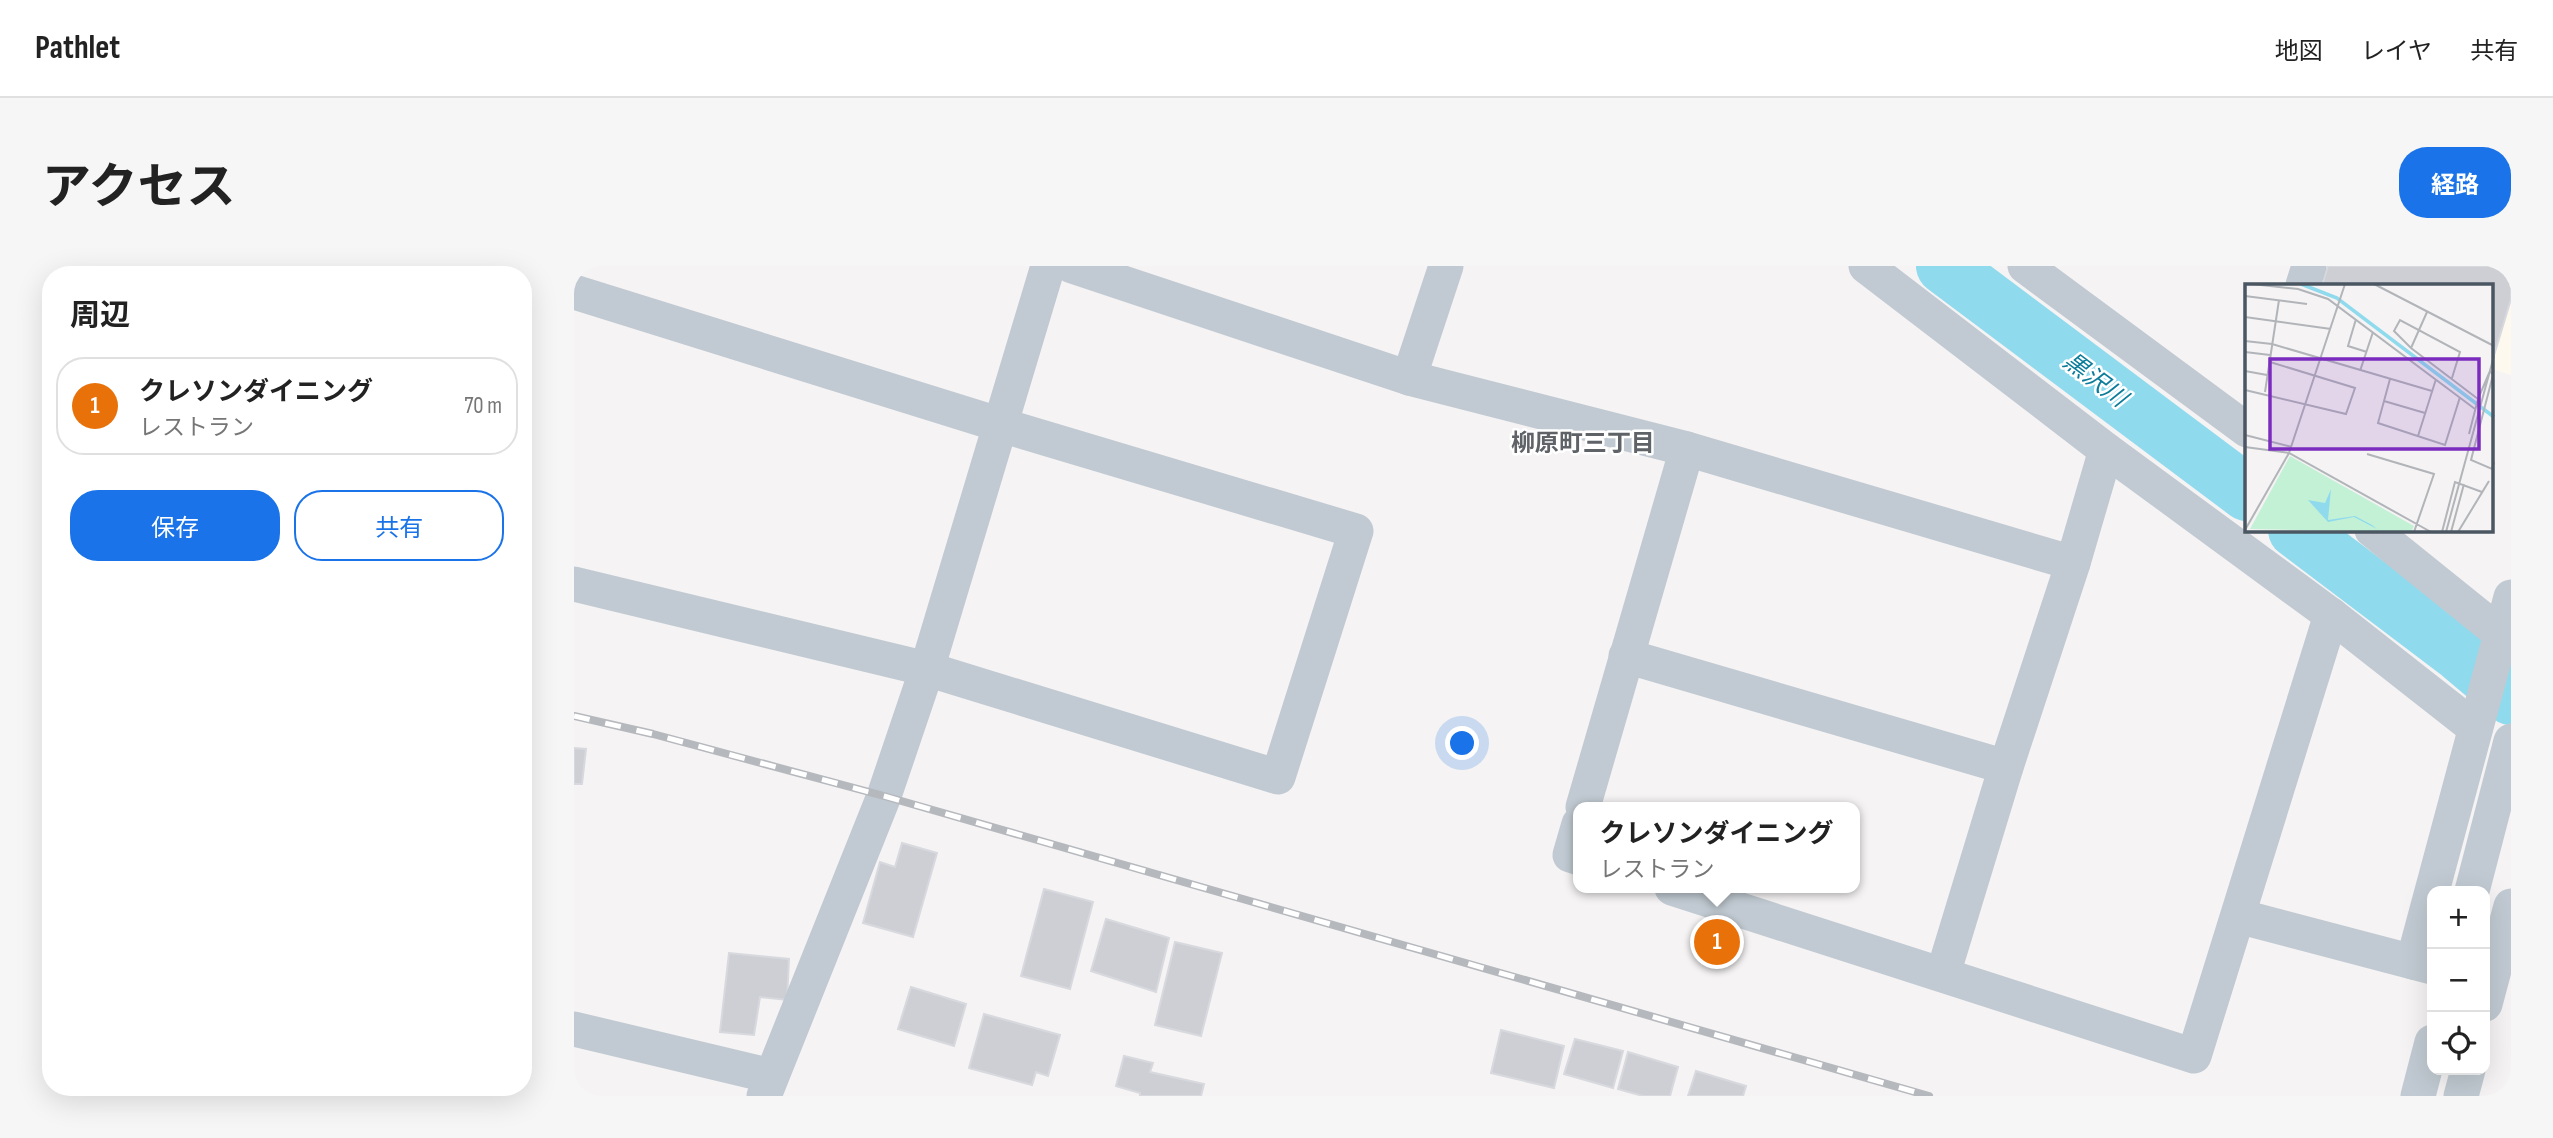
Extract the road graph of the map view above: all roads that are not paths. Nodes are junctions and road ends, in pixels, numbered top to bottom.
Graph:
1 (1048, 266) edge
2 (1072, 266) edge
3 (1446, 266) edge
4 (1866, 266) edge
5 (2025, 266) edge
6 (2309, 266) edge
7 (2303, 284) edge
8 (574, 292) edge
9 (1409, 378) junction
10 (1001, 425) junction
11 (2245, 429) edge
12 (1687, 449) junction
13 (2106, 450) junction
14 (2374, 532) edge
15 (2073, 563) junction
16 (574, 584) edge
17 (2511, 597) edge
18 (2331, 615) junction
19 (2501, 634) junction
20 (1626, 656) junction
21 (927, 669) junction
22 (2475, 729) junction
23 (2511, 741) edge
24 (2006, 767) junction
25 (1585, 802) edge
26 (2473, 886) edge
27 (1688, 893) edge
28 (2511, 905) edge
29 (2238, 916) junction
30 (2423, 964) edge
31 (1943, 974) junction
32 (2490, 978) edge
33 (574, 1029) edge
34 (2427, 1061) edge
35 (2467, 1075) edge
36 (767, 1086) edge
37 (2418, 1096) edge
38 (2461, 1096) edge

1 - 10 street
2 - 9 street
3 - 9 street
4 - 13 street
5 - 11 street
6 - 7 street
8 - 10 street
9 - 12 street
10 - 21 street
10 - 21 street
12 - 15 street
12 - 20 street
13 - 15 street
13 - 18 street
14 - 19 street
15 - 24 street
16 - 21 street
17 - 19 street
18 - 22 street
18 - 29 street
19 - 22 street
20 - 24 street
20 - 25 street
21 - 36 street
22 - 30 street
23 - 26 street
24 - 31 street
27 - 31 street
28 - 32 street
29 - 30 street
29 - 31 street
33 - 36 street
34 - 37 street
35 - 38 street

